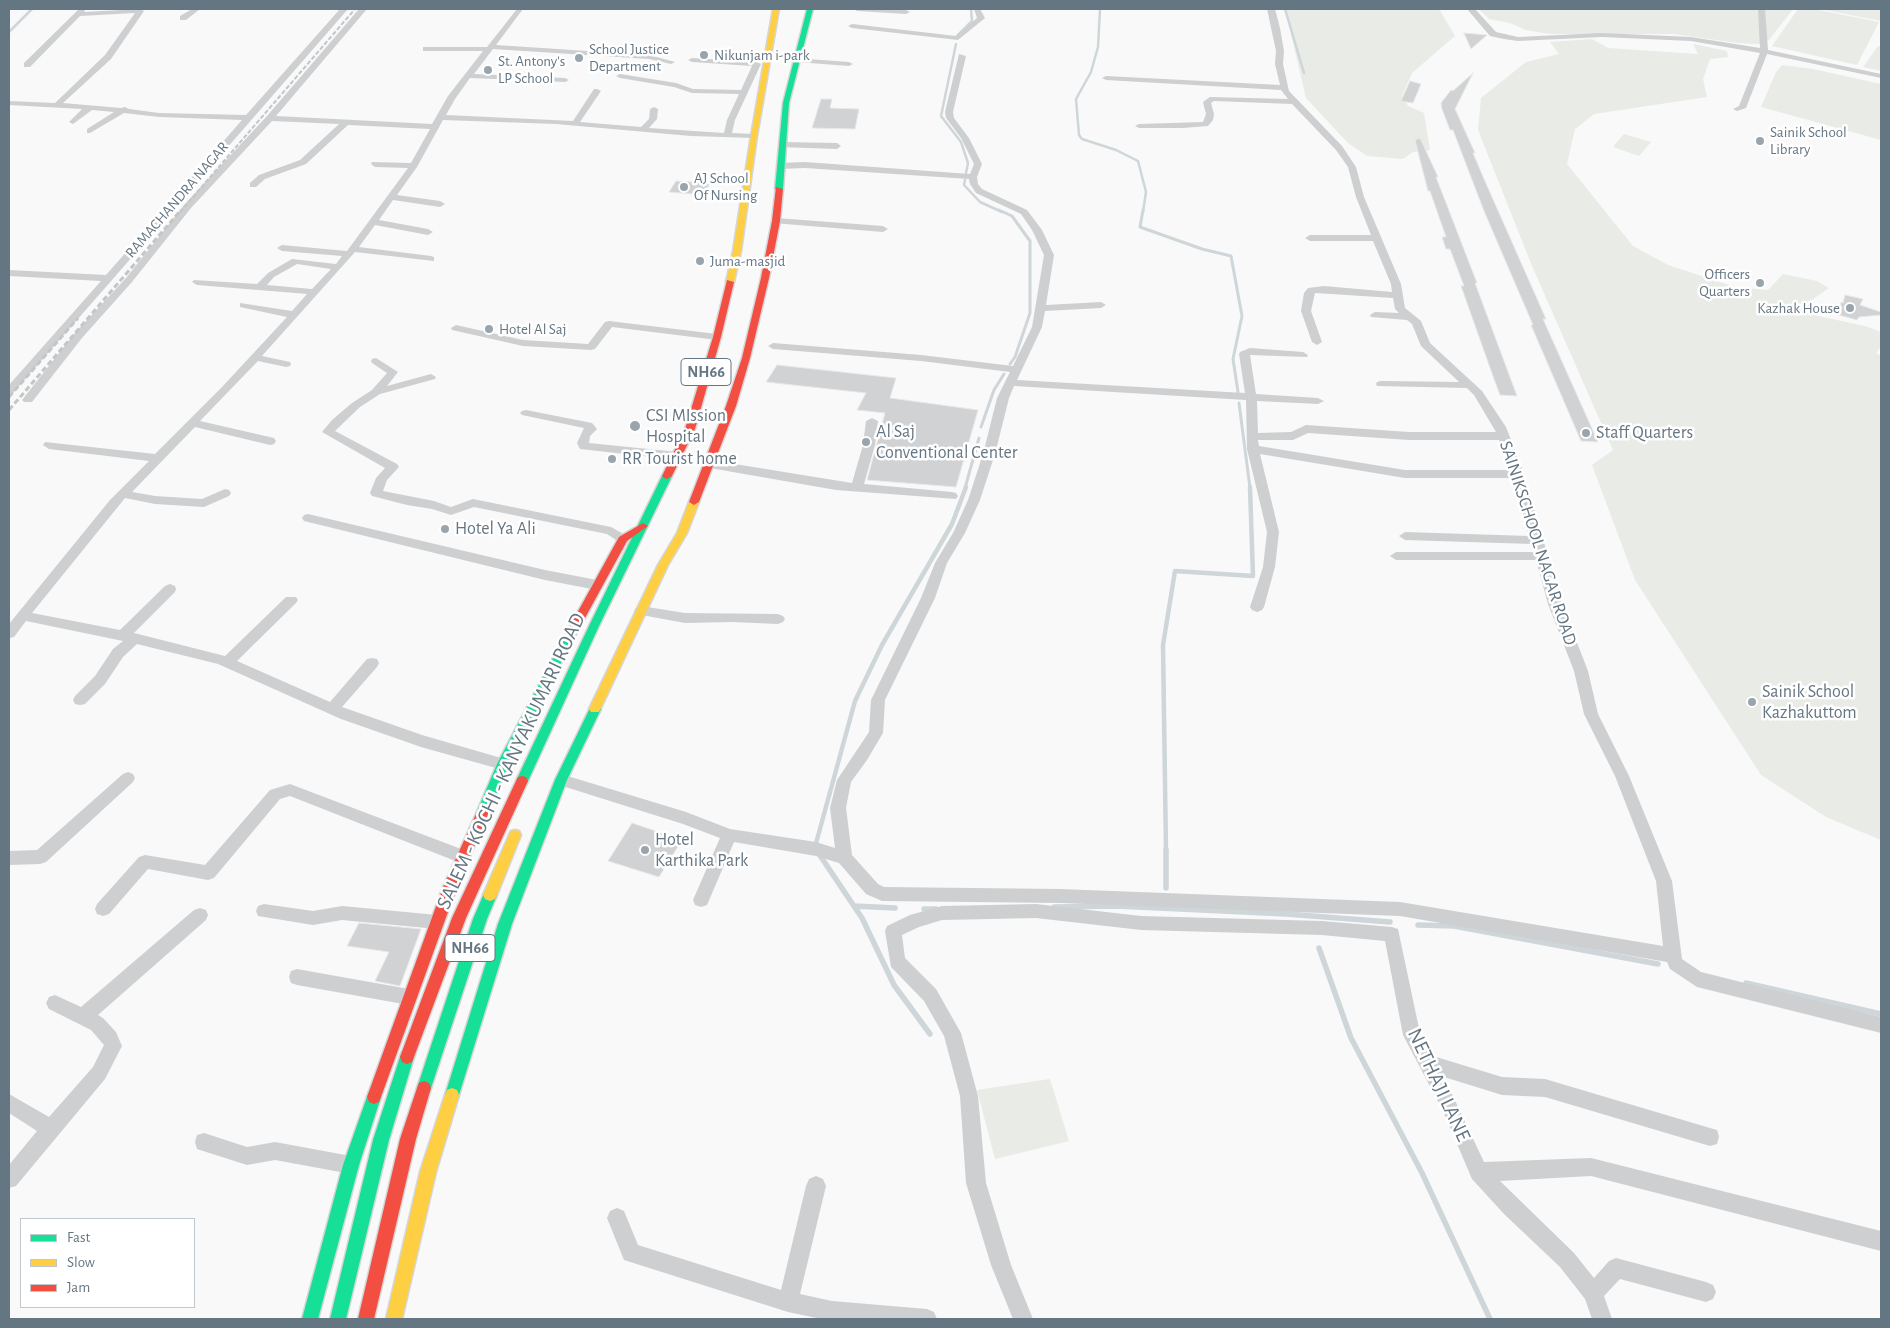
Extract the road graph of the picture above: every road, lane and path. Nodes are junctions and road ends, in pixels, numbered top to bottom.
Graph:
1 (196, 9) edge
2 (344, 9) edge
3 (363, 9) edge
4 (520, 9) edge
5 (776, 9) edge
6 (810, 9) edge
7 (857, 9) edge
8 (977, 9) edge
9 (1271, 9) edge
10 (1471, 9) edge
11 (1762, 9) edge
12 (80, 11) edge
13 (906, 12) dead end
14 (183, 18) dead end
15 (852, 26) dead end
16 (491, 48) junction
17 (426, 49) dead end
18 (1764, 51) junction
19 (962, 56) dead end
20 (692, 60) dead end
21 (797, 60) junction
22 (671, 62) dead end
23 (849, 64) dead end
24 (27, 65) dead end
25 (469, 76) junction
26 (620, 76) dead end
27 (1881, 76) edge
28 (1106, 78) dead end
29 (565, 80) dead end
30 (1284, 88) junction
31 (597, 91) dead end
32 (744, 92) junction
33 (1294, 102) junction
34 (9, 103) edge
35 (58, 104) junction
36 (92, 106) junction
37 (125, 109) junction
38 (654, 109) dead end
39 (1737, 109) dead end
40 (249, 118) junction
41 (270, 118) junction
42 (73, 122) dead end
43 (438, 122) junction
44 (345, 123) junction
45 (574, 125) junction
46 (1139, 126) dead end
47 (643, 130) junction
48 (90, 131) dead end
49 (727, 135) junction
50 (754, 136) junction
51 (782, 144) junction
52 (837, 146) dead end
53 (376, 164) dead end
54 (413, 166) junction
55 (780, 166) junction
56 (973, 177) junction
57 (253, 185) dead end
58 (391, 198) junction
59 (440, 204) dead end
60 (776, 221) junction
61 (373, 222) junction
62 (883, 229) dead end
63 (428, 232) dead end
64 (1310, 238) dead end
65 (1378, 238) junction
66 (282, 248) dead end
67 (351, 251) junction
68 (431, 258) dead end
69 (338, 267) junction
70 (9, 273) edge
71 (109, 278) junction
72 (197, 282) dead end
73 (260, 288) junction
74 (315, 292) junction
75 (1398, 295) junction
76 (244, 305) dead end
77 (1101, 305) dead end
78 (1040, 308) junction
79 (294, 315) junction
80 (1375, 315) dead end
81 (1410, 317) junction
82 (456, 328) dead end
83 (717, 337) junction
84 (1317, 342) dead end
85 (773, 346) dead end
86 (1303, 355) dead end
87 (255, 358) junction
88 (376, 361) dead end
89 (286, 364) dead end
90 (1016, 370) junction
91 (431, 376) dead end
92 (1010, 382) junction
93 (1381, 384) dead end
94 (1468, 385) junction
95 (9, 391) edge
96 (376, 392) junction
97 (1251, 398) junction
98 (28, 400) dead end
99 (1318, 400) dead end
100 (526, 414) dead end
101 (872, 421) dead end
102 (192, 423) junction
103 (1503, 436) junction
104 (270, 441) dead end
105 (1252, 443) junction
106 (49, 445) dead end
107 (678, 456) junction
108 (157, 458) junction
109 (710, 464) junction
110 (1518, 474) junction
111 (857, 488) junction
112 (123, 494) junction
113 (225, 494) dead end
114 (952, 496) dead end
115 (308, 518) dead end
116 (643, 526) junction
117 (1405, 536) dead end
118 (622, 540) junction
119 (1536, 540) junction
120 (1396, 556) dead end
121 (1541, 556) junction
122 (597, 585) junction
123 (170, 589) dead end
124 (610, 593) junction
125 (291, 600) dead end
126 (1257, 607) dead end
127 (641, 611) junction
128 (23, 616) junction
129 (613, 617) dead end
130 (778, 619) dead end
131 (9, 633) edge
132 (129, 637) junction
133 (227, 662) junction
134 (372, 663) dead end
135 (80, 700) dead end
136 (332, 709) junction
137 (503, 764) junction
138 (128, 778) dead end
139 (561, 780) junction
140 (518, 827) dead end
141 (729, 835) junction
142 (463, 857) junction
143 (9, 858) edge
144 (844, 858) junction
145 (701, 900) dead end
146 (103, 909) dead end
147 (264, 911) dead end
148 (200, 914) dead end
149 (437, 922) junction
150 (1672, 955) junction
151 (297, 977) dead end
152 (409, 997) junction
153 (55, 1003) dead end
154 (83, 1017) junction
155 (1881, 1025) edge
156 (1427, 1063) junction
157 (9, 1103) edge
158 (52, 1129) junction
159 (1710, 1137) dead end
160 (204, 1142) dead end
161 (351, 1164) junction
162 (1479, 1172) junction
163 (9, 1180) edge
164 (816, 1186) dead end
165 (617, 1218) dead end
166 (1881, 1241) edge
167 (1706, 1292) dead end
168 (1593, 1293) junction
169 (788, 1302) junction
170 (832, 1315) edge
171 (310, 1319) edge
172 (338, 1319) edge
173 (366, 1319) edge
174 (394, 1319) edge
175 (927, 1319) edge
176 (1023, 1319) edge
177 (1602, 1319) edge

1 - 14 street
2 - 40 street, RAMACHANDRA NAGAR
3 - 41 street
4 - 16 street
5 - 50 main road, SALEM - KOCHI - KANYAKUMARI ROAD / NH66
6 - 21 main road
7 - 13 street
8 - 15 street
9 - 30 street, SAINIKSCHOOL NAGAR ROAD
10 - 18 street
11 - 18 street
12 - 24 street
12 - 35 street
16 - 17 street
16 - 22 street
16 - 25 street
18 - 27 street
18 - 39 street
19 - 56 street
20 - 32 street
21 - 23 street
21 - 51 main road
25 - 29 street
25 - 43 street
26 - 32 street
28 - 30 street
30 - 33 street, SAINIKSCHOOL NAGAR ROAD
31 - 45 street
32 - 49 street
33 - 46 street
33 - 65 street, SAINIKSCHOOL NAGAR ROAD
34 - 35 street
35 - 36 street
36 - 37 street
36 - 42 street
37 - 40 street
37 - 48 street
38 - 47 street
40 - 71 street, RAMACHANDRA NAGAR
41 - 44 street
41 - 98 street
43 - 44 street
43 - 45 street
43 - 54 street
44 - 57 street
45 - 47 street
47 - 49 street
49 - 50 street
50 - 83 main road, SALEM - KOCHI - KANYAKUMARI ROAD / NH66
51 - 52 street
51 - 55 main road
53 - 54 street
54 - 58 street
55 - 56 street
55 - 60 main road
56 - 78 street
58 - 59 street
58 - 61 street
60 - 62 street
60 - 109 main road
61 - 63 street
61 - 67 street
64 - 65 street
65 - 75 street, SAINIKSCHOOL NAGAR ROAD
66 - 67 street
67 - 68 street
67 - 69 street
69 - 73 street
69 - 74 street
70 - 71 street
71 - 95 street, RAMACHANDRA NAGAR
72 - 73 street
73 - 74 street
74 - 79 street
75 - 81 street, SAINIKSCHOOL NAGAR ROAD
75 - 84 street
76 - 79 street
77 - 78 street
78 - 90 street
79 - 87 street
80 - 81 street
81 - 94 street, SAINIKSCHOOL NAGAR ROAD
82 - 83 street
83 - 107 main road, SALEM - KOCHI - KANYAKUMARI ROAD / NH66
85 - 90 street
86 - 97 street
87 - 89 street
87 - 102 street
88 - 96 street
90 - 92 street
91 - 96 street
92 - 97 street
92 - 144 street
93 - 94 street
94 - 103 street, SAINIKSCHOOL NAGAR ROAD
96 - 118 street
97 - 99 street
97 - 105 street
100 - 107 street
101 - 111 street
102 - 104 street
102 - 108 street
103 - 105 street
103 - 110 street, SAINIKSCHOOL NAGAR ROAD
105 - 110 street
105 - 126 street
106 - 108 street
107 - 116 main road, SALEM - KOCHI - KANYAKUMARI ROAD / NH66
108 - 112 street
109 - 111 street
109 - 127 main road
110 - 119 street, SAINIKSCHOOL NAGAR ROAD
111 - 114 street
112 - 113 street
112 - 128 street
115 - 122 street
116 - 118 main road
116 - 124 main road, SALEM - KOCHI - KANYAKUMARI ROAD / NH66
117 - 119 street
118 - 122 main road
119 - 121 street, SAINIKSCHOOL NAGAR ROAD
120 - 121 street
121 - 150 street, SAINIKSCHOOL NAGAR ROAD
122 - 137 main road
123 - 132 street
124 - 129 main road, SALEM - KOCHI - KANYAKUMARI ROAD
124 - 172 main road, SALEM - KOCHI - KANYAKUMARI ROAD / NH66
125 - 133 street
127 - 130 street
127 - 139 main road
128 - 131 street
128 - 132 street
132 - 133 street
132 - 135 street
133 - 136 street
134 - 136 street
136 - 137 street
137 - 142 main road
138 - 143 street
139 - 141 street
139 - 174 main road
140 - 173 main road, SALEM - KOCHI - KANYAKUMARI ROAD / NH66
141 - 144 street
141 - 145 street
142 - 146 street
142 - 149 main road
144 - 150 street
147 - 149 street
148 - 154 street
149 - 152 main road
150 - 155 street
151 - 152 street
152 - 161 main road
153 - 154 street
154 - 158 street
156 - 159 street
156 - 162 street, NETHAJI LANE
156 - 176 street, NETHAJI LANE
157 - 158 street
158 - 163 street
160 - 161 street
161 - 171 main road
162 - 166 street
162 - 168 street, NETHAJI LANE
164 - 169 street
165 - 169 street
167 - 168 street
168 - 177 street, NETHAJI LANE
169 - 170 street
170 - 175 street

